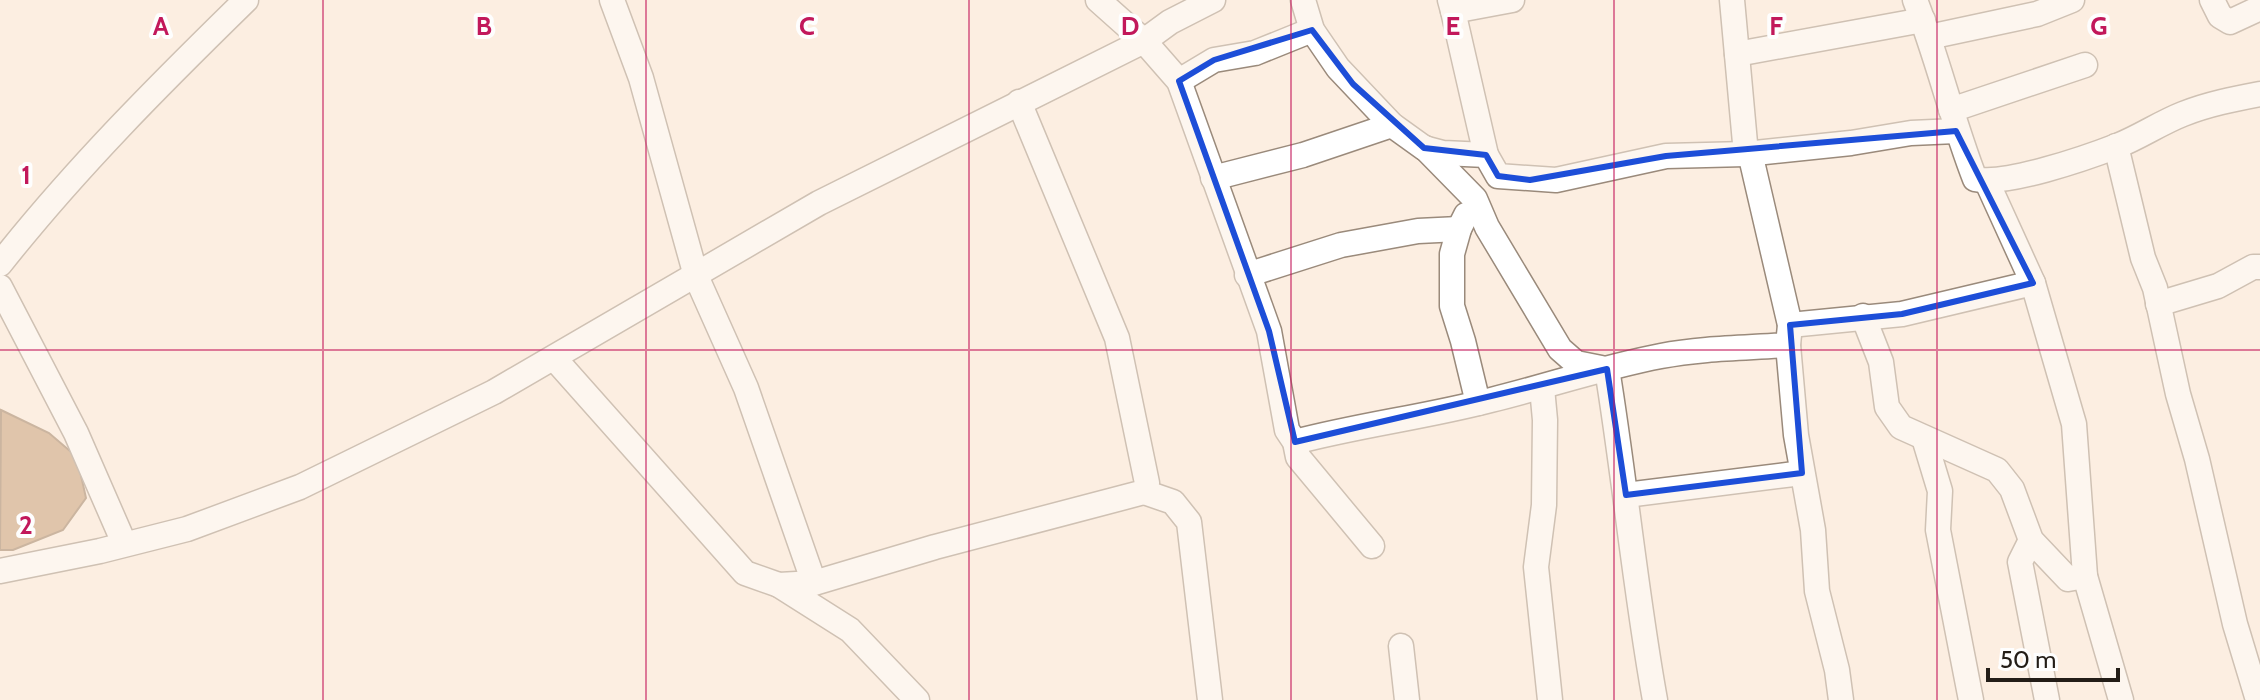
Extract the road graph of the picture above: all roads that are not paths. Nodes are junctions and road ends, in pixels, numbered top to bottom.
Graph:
1 (246, 0) edge
2 (612, 0) edge
3 (1098, 0) edge
4 (1213, 0) edge
5 (1303, 0) edge
6 (1512, 0) edge
7 (1732, 0) edge
8 (2072, 0) edge
9 (2212, 0) edge
10 (1452, 6) edge
11 (2260, 8) edge
12 (1922, 19) edge
13 (1312, 30) junction
14 (1144, 41) junction
15 (1737, 54) junction
16 (2085, 65) dead end
17 (1179, 81) junction
18 (2260, 94) edge
19 (1019, 102) junction
20 (1954, 121) junction
21 (1392, 125) junction
22 (2116, 146) junction
23 (1424, 148) junction
24 (1748, 153) junction
25 (1486, 155) junction
26 (1213, 178) junction
27 (1987, 182) junction
28 (1475, 199) junction
29 (1459, 229) junction
30 (0, 264) edge
31 (2260, 267) edge
32 (1247, 275) junction
33 (696, 276) junction
34 (2033, 283) junction
35 (0, 287) edge
36 (2158, 304) junction
37 (1863, 316) junction
38 (1789, 335) junction
39 (554, 358) junction
40 (1607, 369) junction
41 (1542, 388) junction
42 (1478, 403) junction
43 (1924, 438) junction
44 (1295, 442) junction
45 (1802, 473) junction
46 (1144, 492) junction
47 (1626, 495) junction
48 (2031, 540) junction
49 (124, 543) junction
50 (1372, 546) dead end
51 (0, 571) edge
52 (2085, 576) junction
53 (814, 583) junction
54 (779, 585) junction
55 (1401, 646) dead end
56 (917, 700) edge
57 (1210, 700) edge
58 (1407, 700) edge
59 (1550, 700) edge
60 (1655, 700) edge
61 (1841, 700) edge
62 (1971, 700) edge
63 (2047, 700) edge
64 (2121, 700) edge
65 (2258, 700) edge

1 - 30 street
2 - 33 street
3 - 14 street
4 - 14 street
5 - 13 street
6 - 10 street
7 - 15 street
8 - 12 street
9 - 11 street
10 - 25 street
12 - 15 street
12 - 20 street
13 - 17 street
13 - 21 street
14 - 17 street
14 - 19 street
15 - 24 street
16 - 20 street
17 - 26 street
18 - 22 street
19 - 33 street
19 - 46 street
20 - 24 street
20 - 27 street
21 - 23 street
21 - 26 street
22 - 27 street
22 - 36 street
23 - 25 street
23 - 28 street
24 - 25 street
24 - 38 street
26 - 32 street
27 - 34 street
28 - 29 street
28 - 40 street
29 - 32 street
29 - 42 street
31 - 36 street
32 - 44 street
33 - 39 street
33 - 53 street
34 - 37 street
34 - 52 street
35 - 49 street
36 - 65 street
37 - 38 street
37 - 43 street
38 - 40 street
38 - 45 street
39 - 49 street
39 - 54 street
40 - 41 street
40 - 47 street
41 - 42 street
41 - 59 street
42 - 44 street
43 - 48 street
43 - 62 street
44 - 50 street
45 - 47 street
45 - 61 street
46 - 53 street
46 - 57 street
47 - 60 street
48 - 52 street
48 - 63 street
49 - 51 street
52 - 64 street
53 - 54 street
54 - 56 street
55 - 58 street

